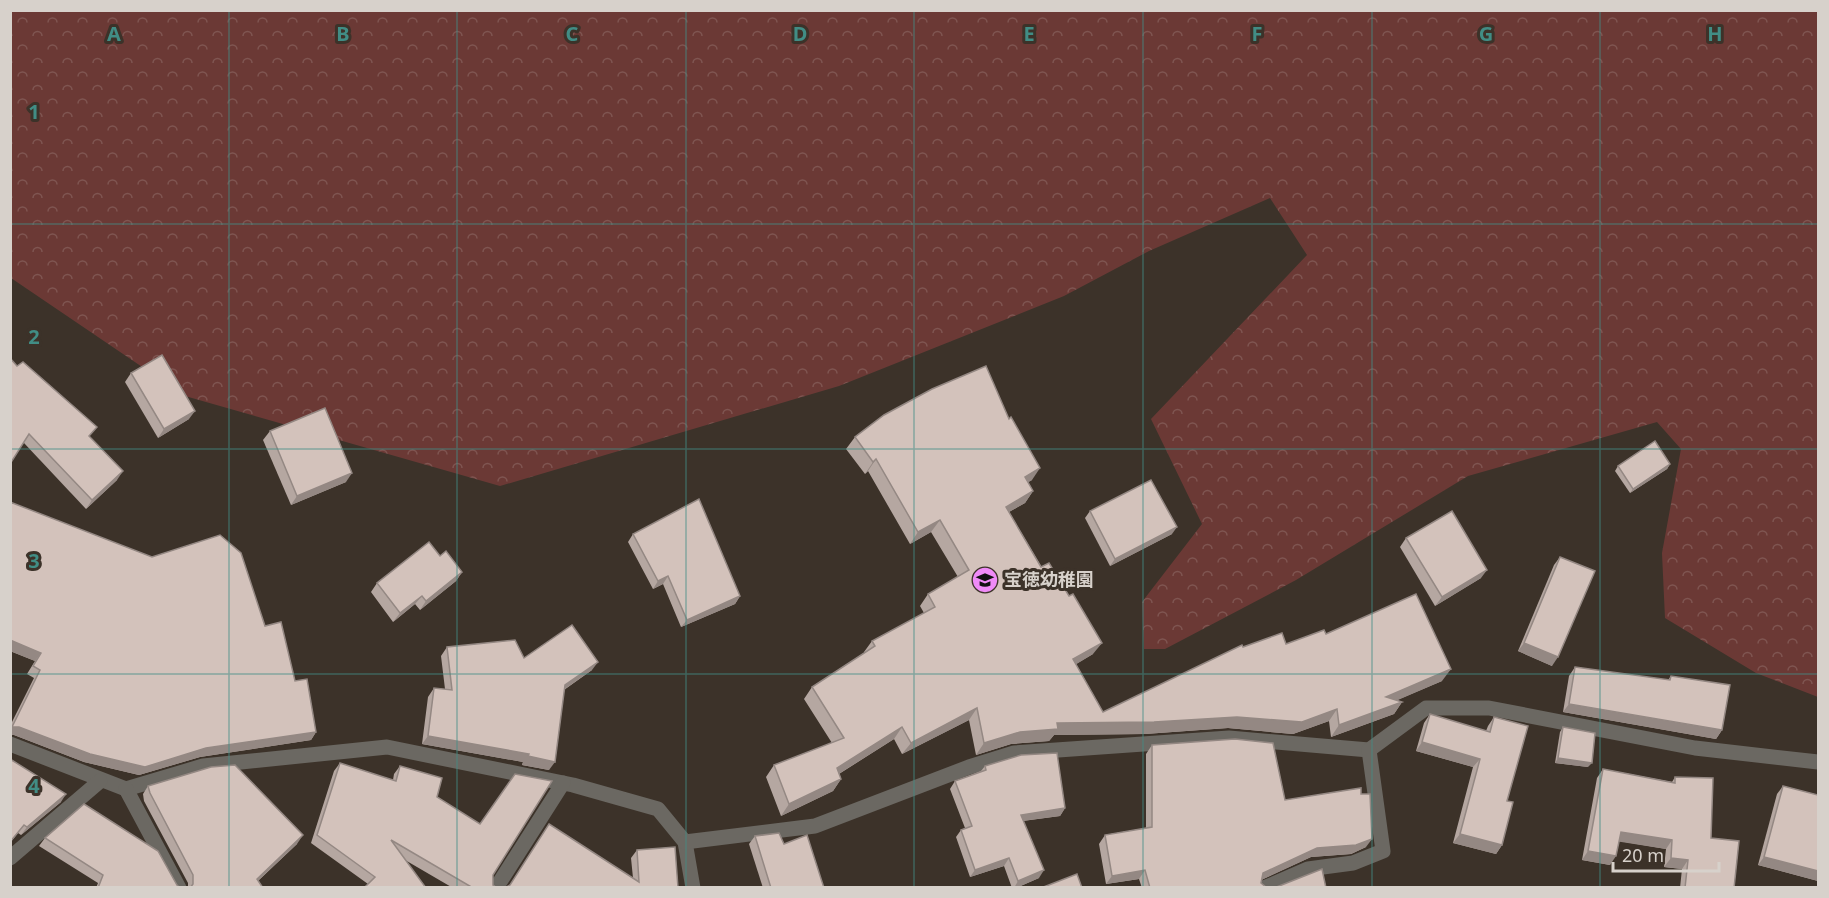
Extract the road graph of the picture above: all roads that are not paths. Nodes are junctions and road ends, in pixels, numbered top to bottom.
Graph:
1 (10, 744) edge
2 (1369, 750) junction
3 (1818, 762) edge
4 (100, 781) junction
5 (563, 783) junction
6 (126, 789) junction
7 (685, 842) junction
8 (10, 858) edge
9 (179, 888) edge
10 (496, 888) edge
11 (693, 888) edge
12 (1264, 888) edge

1 - 4 street
2 - 3 street
2 - 7 street
2 - 12 street
4 - 6 street
4 - 8 street
5 - 6 street
5 - 7 street
5 - 10 street
6 - 9 street
7 - 11 street

